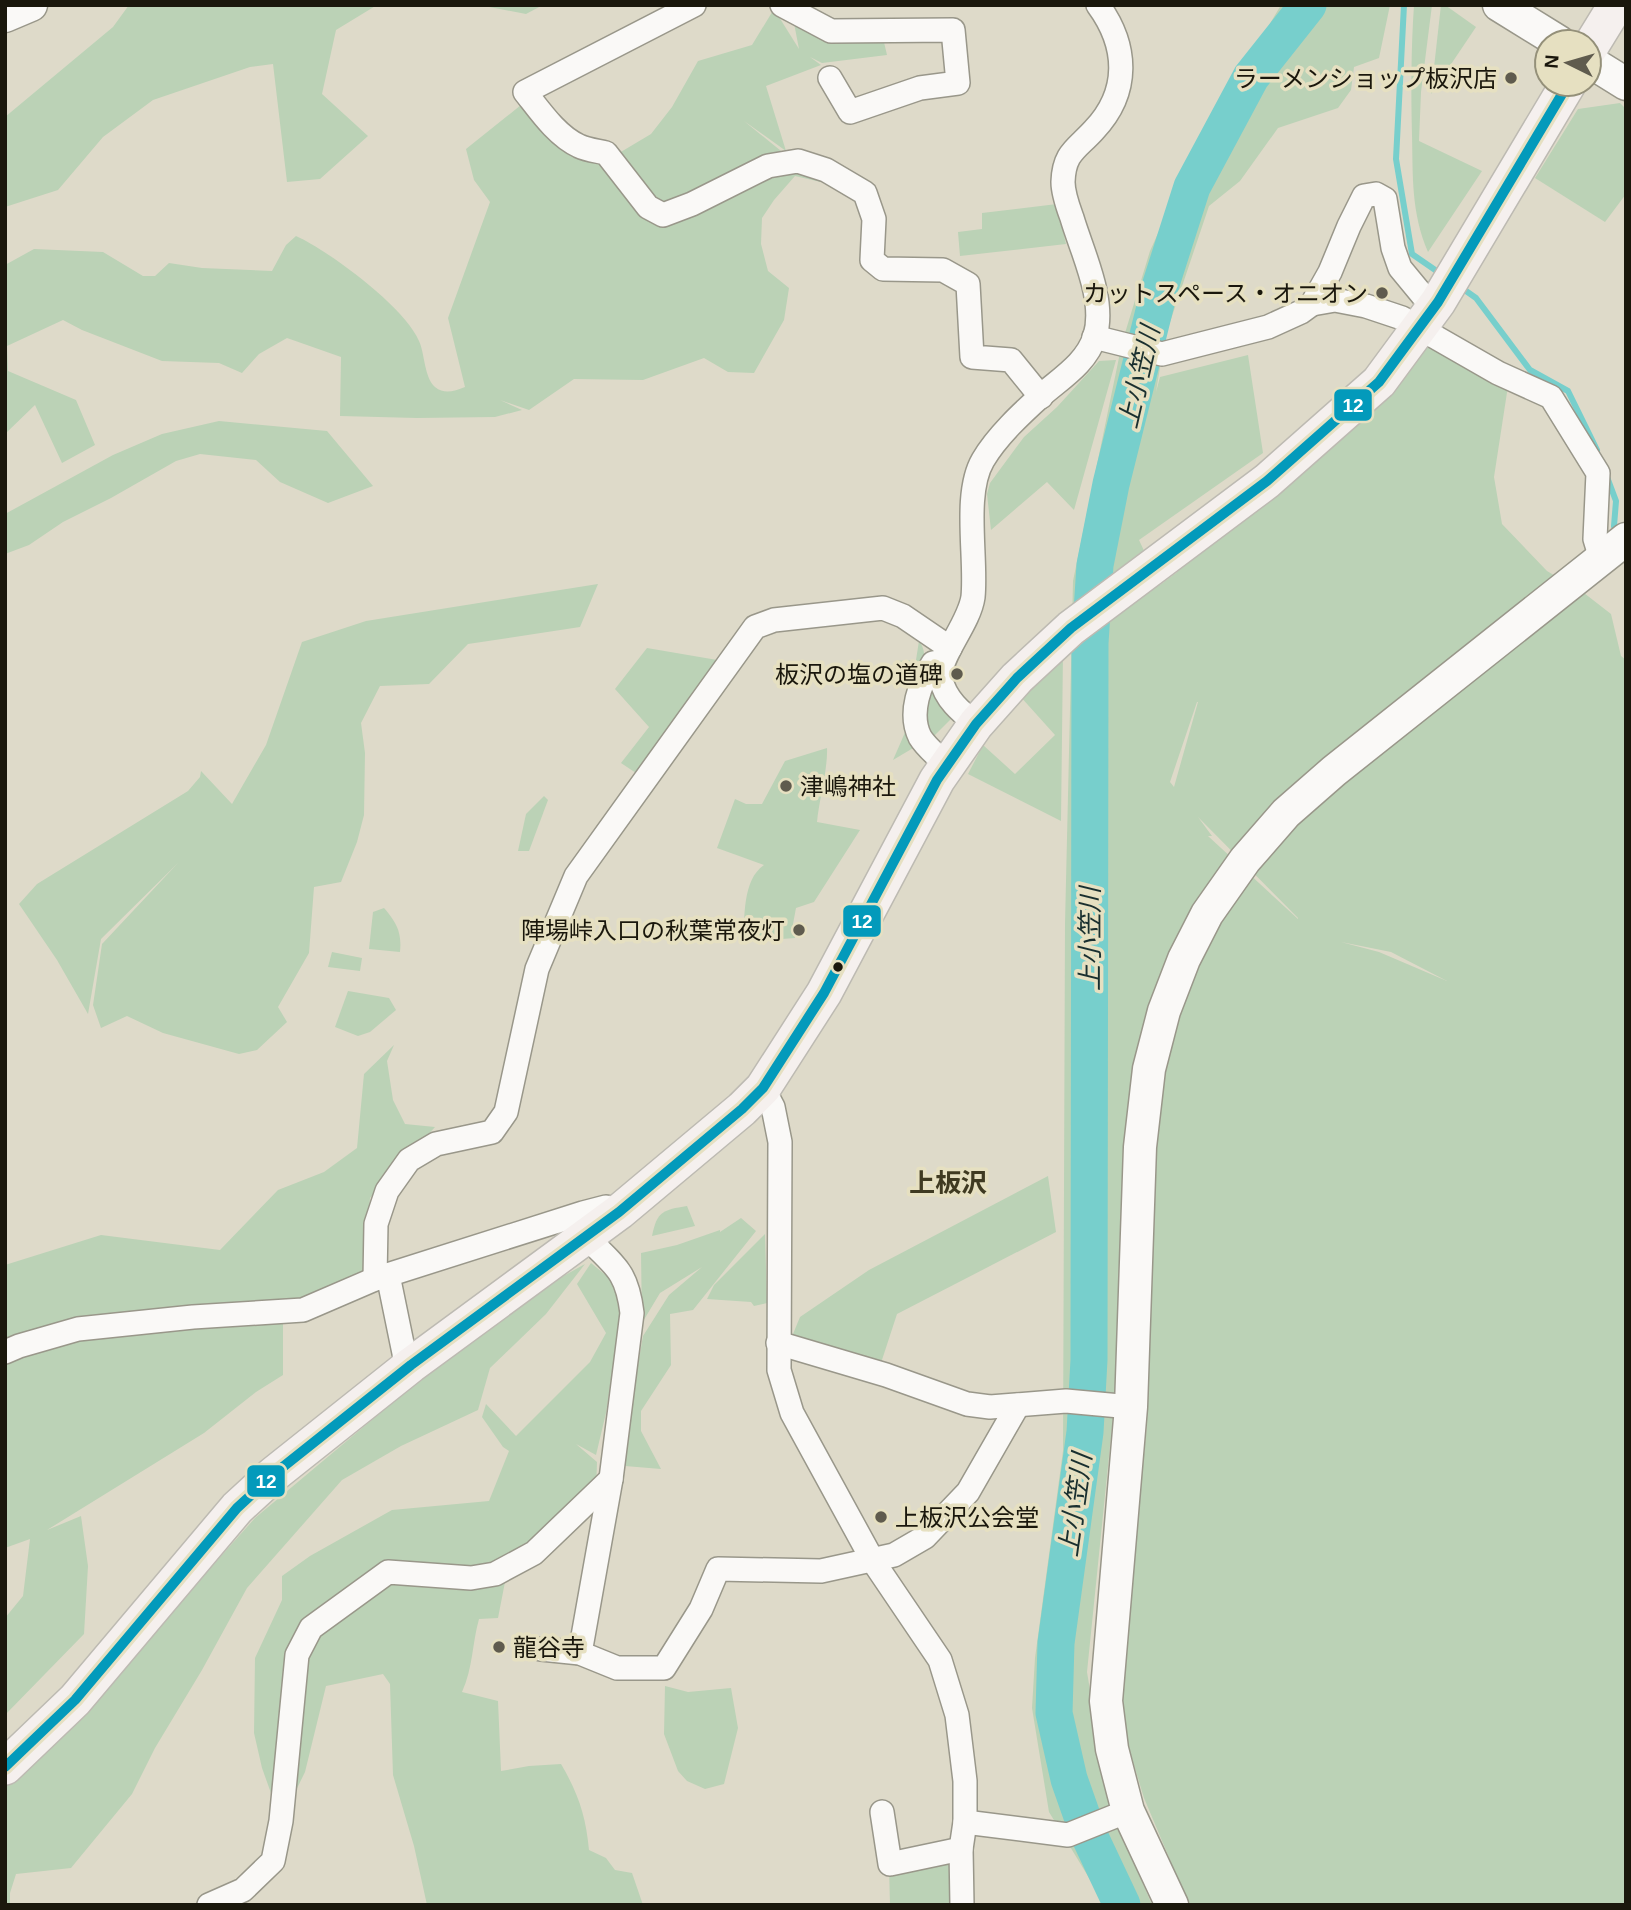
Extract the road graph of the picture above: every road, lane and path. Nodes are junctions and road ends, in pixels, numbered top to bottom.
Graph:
1 (31, 5) edge
2 (694, 5) edge
3 (782, 5) edge
4 (1098, 5) edge
5 (1499, 5) edge
6 (1616, 5) edge
7 (5, 16) edge
8 (1536, 28) edge
9 (1602, 28) edge
10 (1603, 70) edge
11 (830, 78) dead end
12 (1626, 84) edge
13 (1560, 98) edge
14 (1312, 304) junction
15 (1430, 313) junction
16 (1094, 337) junction
17 (1041, 397) junction
18 (1626, 539) edge
19 (1601, 559) junction
20 (947, 654) junction
21 (976, 724) junction
22 (947, 765) junction
23 (763, 1088) junction
24 (619, 1212) junction
25 (586, 1237) junction
26 (381, 1277) junction
27 (778, 1343) junction
28 (5, 1352) edge
29 (411, 1365) junction
30 (1018, 1405) junction
31 (1131, 1407) junction
32 (611, 1479) junction
33 (873, 1561) junction
34 (541, 1648) dead end
35 (580, 1653) junction
36 (5, 1767) edge
37 (882, 1812) dead end
38 (1122, 1813) junction
39 (965, 1822) junction
40 (961, 1849) junction
41 (209, 1905) edge
42 (961, 1905) edge
43 (1172, 1905) edge

1 - 7 street
2 - 17 street
3 - 11 street
4 - 16 street
5 - 8 street
6 - 9 main road
10 - 12 street
13 - 15 main road
14 - 15 street
14 - 15 street
14 - 16 street
15 - 19 street
15 - 21 main road
16 - 17 street
17 - 20 street
18 - 19 street
19 - 31 street
20 - 21 street
20 - 22 street
20 - 26 street
21 - 22 main road
22 - 23 main road
23 - 24 main road
23 - 27 street
24 - 25 main road
24 - 26 street
25 - 29 main road
25 - 32 street
26 - 28 street
26 - 29 street
27 - 30 street
27 - 33 street
29 - 36 main road
30 - 31 street
30 - 33 street
31 - 38 street
32 - 35 street
32 - 41 street
33 - 35 street
33 - 39 street
34 - 35 street
37 - 40 street
38 - 39 street
38 - 43 street
39 - 40 street
40 - 42 street

